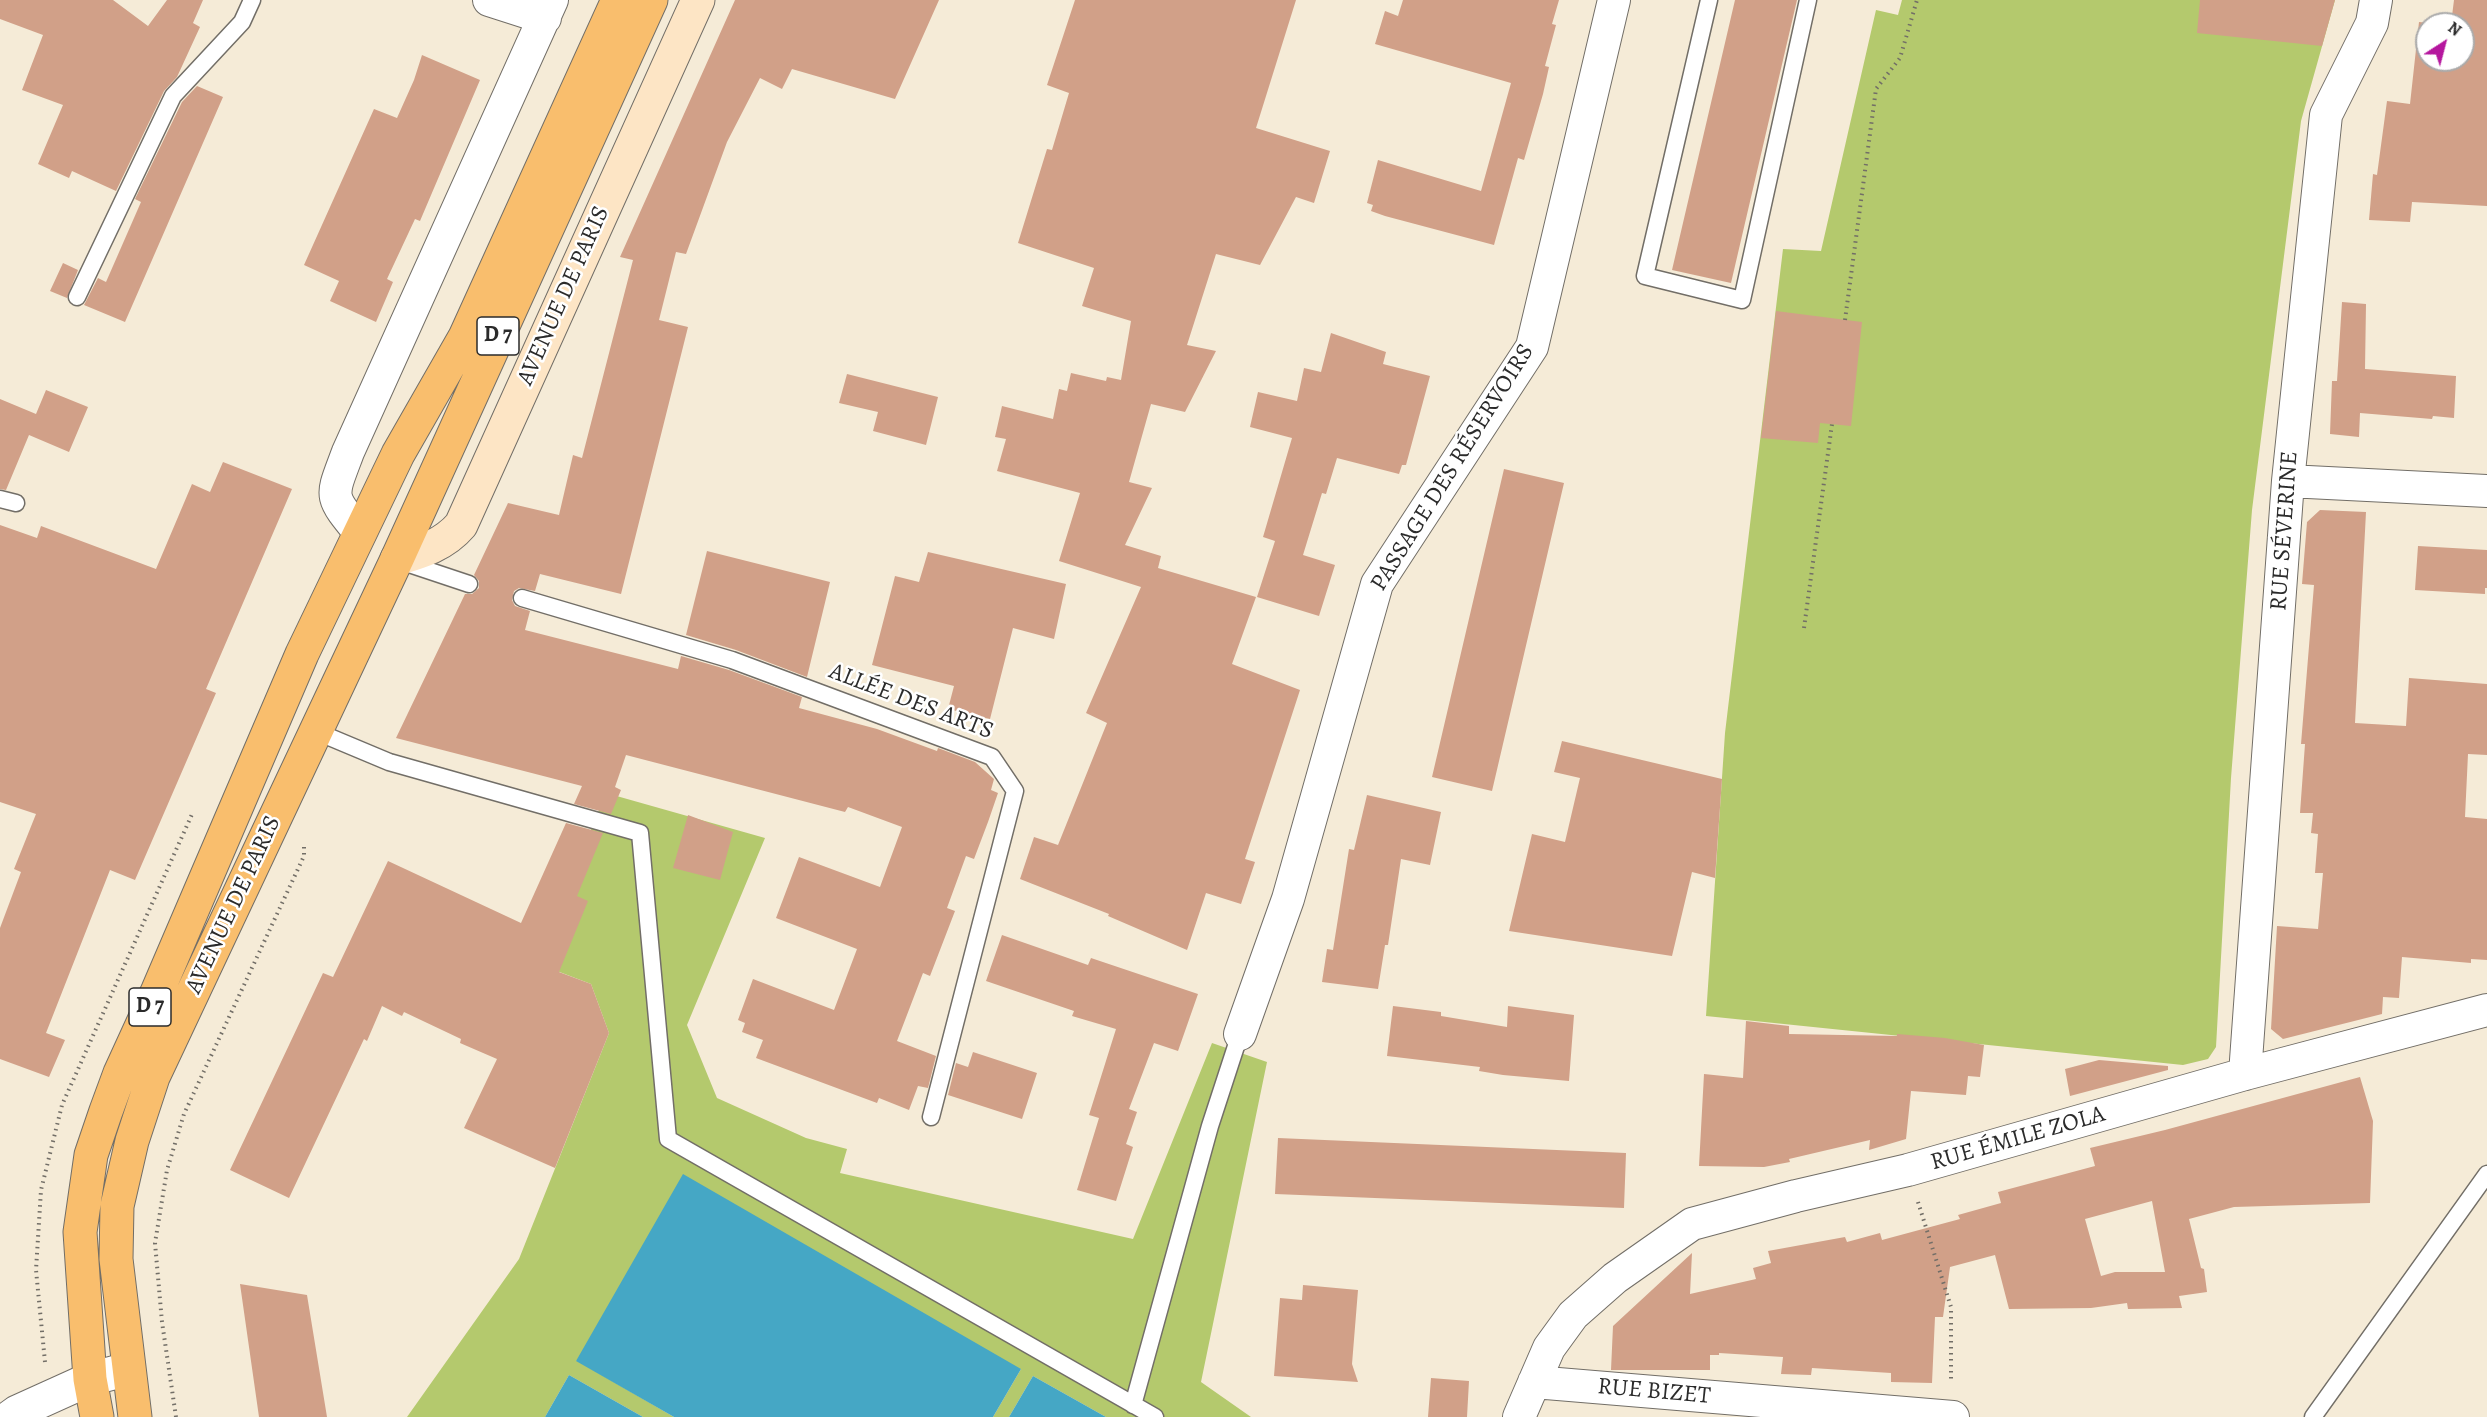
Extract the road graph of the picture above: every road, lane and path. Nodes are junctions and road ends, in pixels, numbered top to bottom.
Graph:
1 (252, 0) edge
2 (489, 0) edge
3 (618, 0) edge
4 (651, 0) edge
5 (698, 0) edge
6 (1614, 0) edge
7 (1709, 0) edge
8 (1808, 0) edge
9 (1917, 0) edge
10 (2376, 0) edge
11 (548, 9) edge
12 (77, 297) dead end
13 (1845, 320) dead end
14 (1832, 424) dead end
15 (2288, 481) junction
16 (2487, 491) edge
17 (360, 533) junction
18 (397, 559) junction
19 (469, 584) dead end
20 (522, 598) dead end
21 (1804, 628) dead end
22 (315, 731) junction
23 (304, 832) dead end
24 (2487, 1010) edge
25 (1240, 1034) joint
26 (2246, 1074) junction
27 (931, 1117) dead end
28 (1908, 1170) junction
29 (2487, 1174) edge
30 (128, 1369) junction
31 (90, 1379) junction
32 (1534, 1382) junction
33 (1951, 1385) dead end
34 (1133, 1405) junction
35 (10, 1417) edge
36 (97, 1417) edge
37 (135, 1417) edge
38 (176, 1417) edge
39 (1155, 1417) edge
40 (1520, 1417) edge
41 (1953, 1417) edge
42 (2313, 1417) edge

1 - 12 lane
2 - 11 street
3 - 17 main road, AVENUE DE PARIS / D 7
4 - 18 main road, AVENUE DE PARIS / D 7
5 - 18 main road, AVENUE DE PARIS
6 - 25 street, PASSAGE DES RÉSERVOIRS
7 - 8 lane
9 - 13 path
10 - 15 street, RUE SÉVERINE
11 - 17 street
14 - 21 path
15 - 16 street
15 - 26 street, RUE SÉVERINE
17 - 18 main road
17 - 31 main road, AVENUE DE PARIS / D 7
18 - 19 lane
18 - 22 main road, AVENUE DE PARIS / D 7
20 - 27 lane, ALLÉE DES ARTS
22 - 30 main road, AVENUE DE PARIS / D 7
22 - 34 lane
23 - 38 path
24 - 26 street, RUE ÉMILE ZOLA
25 - 34 lane
26 - 28 street, RUE ÉMILE ZOLA
28 - 32 street, RUE ÉMILE ZOLA
28 - 33 path
29 - 42 lane
30 - 31 street
30 - 37 main road, D 7
31 - 35 street
31 - 36 main road, D 7
32 - 40 street
32 - 41 street, RUE BIZET
34 - 39 lane

